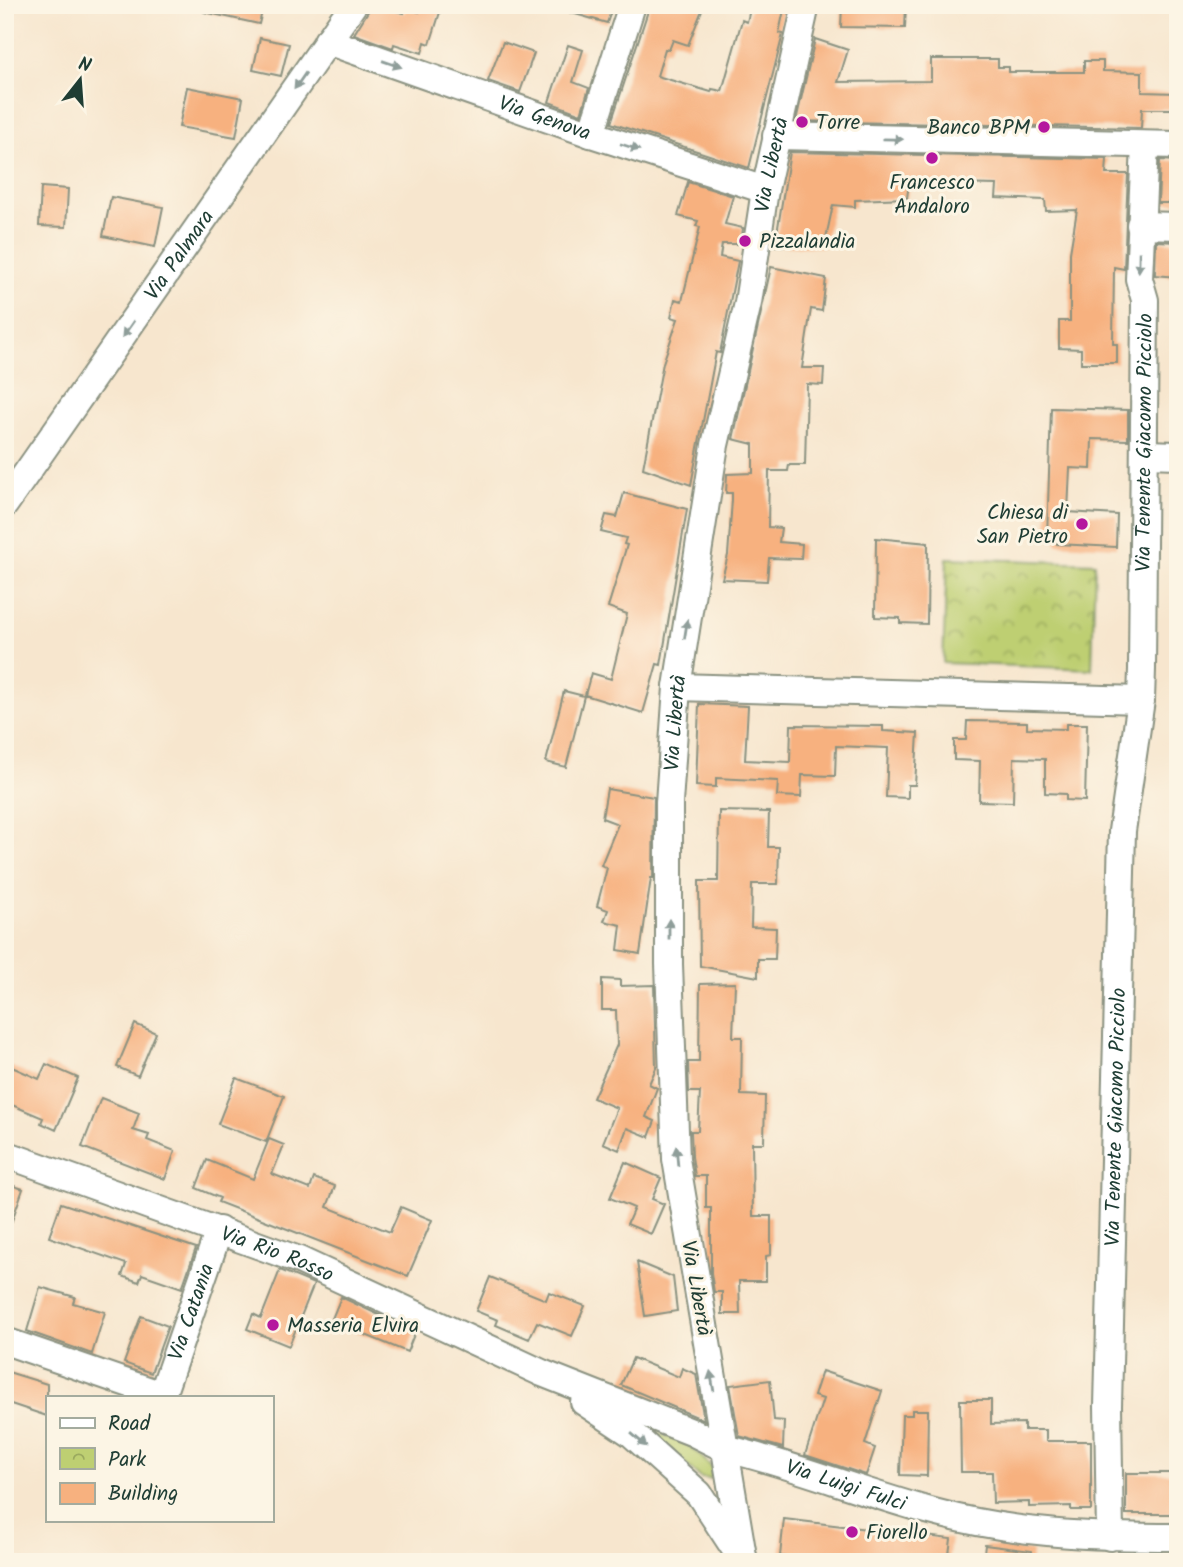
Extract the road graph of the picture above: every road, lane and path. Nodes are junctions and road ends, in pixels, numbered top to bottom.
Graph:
1 (353, 5) edge
2 (632, 5) edge
3 (806, 5) edge
4 (327, 41) junction
5 (591, 134) junction
6 (776, 136) junction
7 (1145, 145) junction
8 (1178, 145) edge
9 (765, 190) junction
10 (1140, 225) junction
11 (1178, 226) edge
12 (1146, 454) junction
13 (1178, 455) edge
14 (5, 504) edge
15 (677, 687) junction
16 (1141, 700) junction
17 (5, 1154) edge
18 (219, 1230) junction
19 (5, 1341) edge
20 (542, 1373) junction
21 (724, 1448) junction
22 (730, 1482) junction
23 (699, 1494) junction
24 (1110, 1537) junction
25 (1178, 1537) edge
26 (744, 1562) edge

1 - 4 street, Via Palmara
2 - 5 street
3 - 6 street, Via Libertà
4 -> 5 street, Via Genova
4 -> 14 street, Via Palmara
5 -> 9 street, Via Genova
6 -> 7 street
6 - 9 street, Via Libertà
7 - 8 street
7 - 10 street, Via Tenente Giacomo Picciolo
15 -> 9 street, Via Libertà
10 - 11 street
10 -> 12 street, Via Tenente Giacomo Picciolo
12 - 13 street
12 - 16 street, Via Tenente Giacomo Picciolo
15 - 16 street
21 -> 15 street, Via Libertà
16 - 24 street, Via Tenente Giacomo Picciolo
17 - 18 street, Via Rio Rosso
18 - 19 street, Via Catania
18 - 20 street, Via Rio Rosso
20 - 21 street, Via Luigi Fulci
20 -> 23 street
21 - 22 street, Via Libertà
21 - 24 street, Via Luigi Fulci
22 - 23 street
22 - 26 street, Via Libertà
23 - 26 street
24 - 25 street, Via Luigi Fulci

